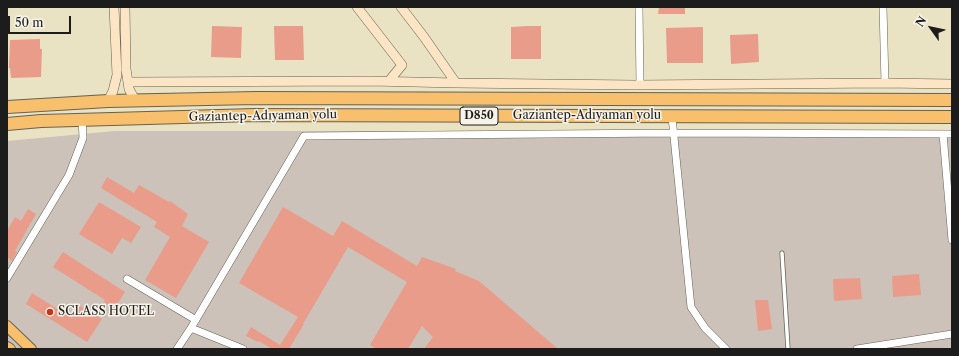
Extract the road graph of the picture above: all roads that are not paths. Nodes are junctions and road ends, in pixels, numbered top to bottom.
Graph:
1 (114, 7) edge
2 (125, 7) edge
3 (357, 7) edge
4 (401, 7) edge
5 (639, 7) edge
6 (883, 7) edge
7 (389, 81) junction
8 (128, 82) junction
9 (456, 83) junction
10 (885, 83) junction
11 (952, 84) edge
12 (640, 85) junction
13 (108, 100) junction
14 (135, 100) junction
15 (952, 100) edge
16 (7, 106) edge
17 (672, 117) junction
18 (952, 118) edge
19 (82, 119) junction
20 (7, 124) edge
21 (673, 132) junction
22 (943, 134) junction
23 (952, 134) edge
24 (952, 240) edge
25 (782, 253) dead end
26 (7, 278) edge
27 (127, 279) dead end
28 (196, 320) junction
29 (7, 326) edge
30 (191, 328) junction
31 (952, 334) edge
32 (7, 347) edge
33 (10, 349) edge
34 (31, 349) edge
35 (177, 349) edge
36 (243, 349) edge
37 (726, 349) edge
38 (788, 349) edge
39 (857, 349) edge

1 - 13 street
2 - 8 street
3 - 7 street
4 - 9 street
5 - 12 street
6 - 10 street
7 - 8 street
7 - 9 street
8 - 14 street
9 - 12 street
10 - 11 street
10 - 12 street
13 - 14 highway, Gaziantep-Adıyaman yolu / D850
13 - 16 highway, Gaziantep-Adıyaman yolu / D850
14 - 15 highway, Gaziantep-Adıyaman yolu / D850
17 - 18 highway, Gaziantep-Adıyaman yolu / D850
17 - 19 highway, Gaziantep-Adıyaman yolu / D850
17 - 21 street
19 - 20 highway, Gaziantep-Adıyaman yolu / D850
19 - 26 street
21 - 22 street
21 - 28 street
21 - 37 street
22 - 23 street
22 - 24 street
25 - 38 lane
27 - 28 street
28 - 30 street
29 - 34 main road
30 - 35 street
30 - 36 street
31 - 39 street
32 - 33 main road

